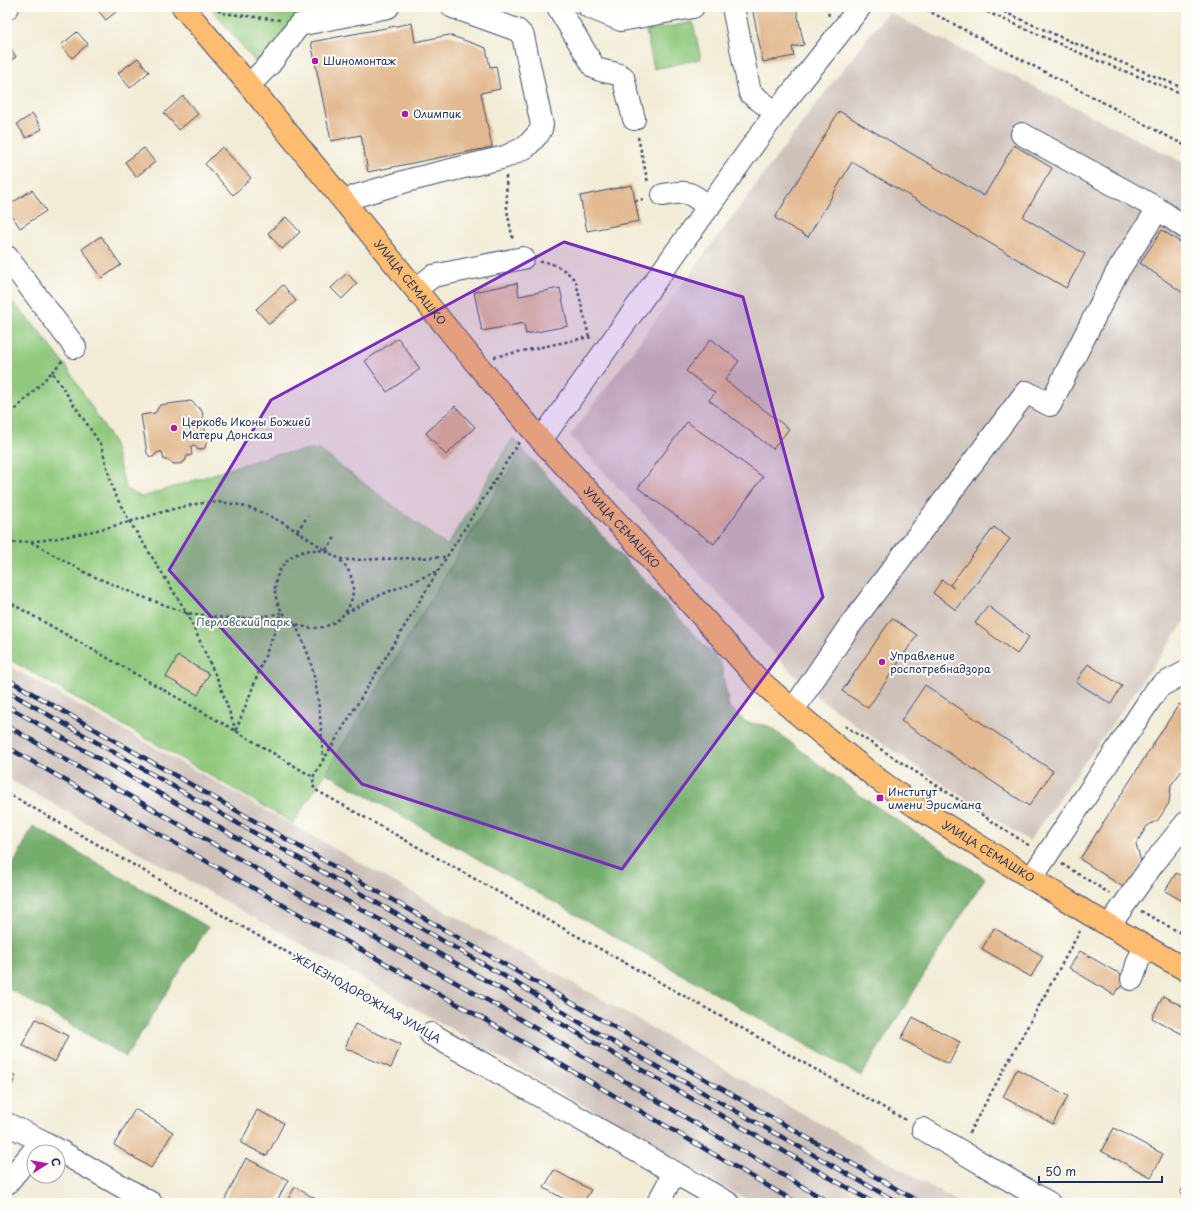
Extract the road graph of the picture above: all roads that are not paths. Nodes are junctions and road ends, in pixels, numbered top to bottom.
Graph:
1 (183, 7) edge
2 (388, 7) edge
3 (453, 7) edge
4 (558, 7) edge
5 (589, 7) edge
6 (693, 7) edge
7 (733, 7) edge
8 (860, 7) edge
9 (249, 85) junction
10 (776, 113) junction
11 (634, 119) road end
12 (1022, 134) dead end
13 (657, 192) road end
14 (346, 203) junction
15 (709, 207) junction
16 (1158, 209) junction
17 (1186, 228) edge
18 (7, 257) edge
19 (520, 258) road end
20 (416, 289) junction
21 (75, 347) dead end
22 (532, 438) junction
23 (1182, 678) edge
24 (793, 710) junction
25 (1186, 823) edge
26 (1031, 879) junction
27 (1109, 926) junction
28 (1145, 953) junction
29 (1186, 970) edge
30 (1132, 979) dead end
31 (431, 1034) road end
32 (7, 1124) edge
33 (923, 1129) road end
34 (42, 1141) junction
35 (674, 1173) junction
36 (7, 1183) edge
37 (151, 1203) edge
38 (658, 1203) edge
39 (728, 1203) edge
40 (1049, 1203) edge

1 - 9 main road, УЛИЦА СЕМАШКО
2 - 9 street
3 - 14 street
4 - 11 street
5 - 6 street
7 - 10 street
8 - 10 street
9 - 14 main road, УЛИЦА СЕМАШКО
10 - 15 street
12 - 16 street
13 - 15 street
14 - 20 main road, УЛИЦА СЕМАШКО
15 - 22 street
16 - 17 street
16 - 24 street
18 - 21 street
19 - 20 street
20 - 22 main road, УЛИЦА СЕМАШКО
22 - 24 main road, УЛИЦА СЕМАШКО
23 - 26 street
24 - 26 main road, УЛИЦА СЕМАШКО
25 - 27 street
26 - 27 main road, УЛИЦА СЕМАШКО
27 - 28 main road, УЛИЦА СЕМАШКО
28 - 29 main road, УЛИЦА СЕМАШКО
28 - 30 street
31 - 35 street, ЖЕЛЕЗНОДОРОЖНАЯ УЛИЦА
32 - 34 street
33 - 40 street
34 - 36 street
34 - 37 street
35 - 38 street
35 - 39 street, ЖЕЛЕЗНОДОРОЖНАЯ УЛИЦА

